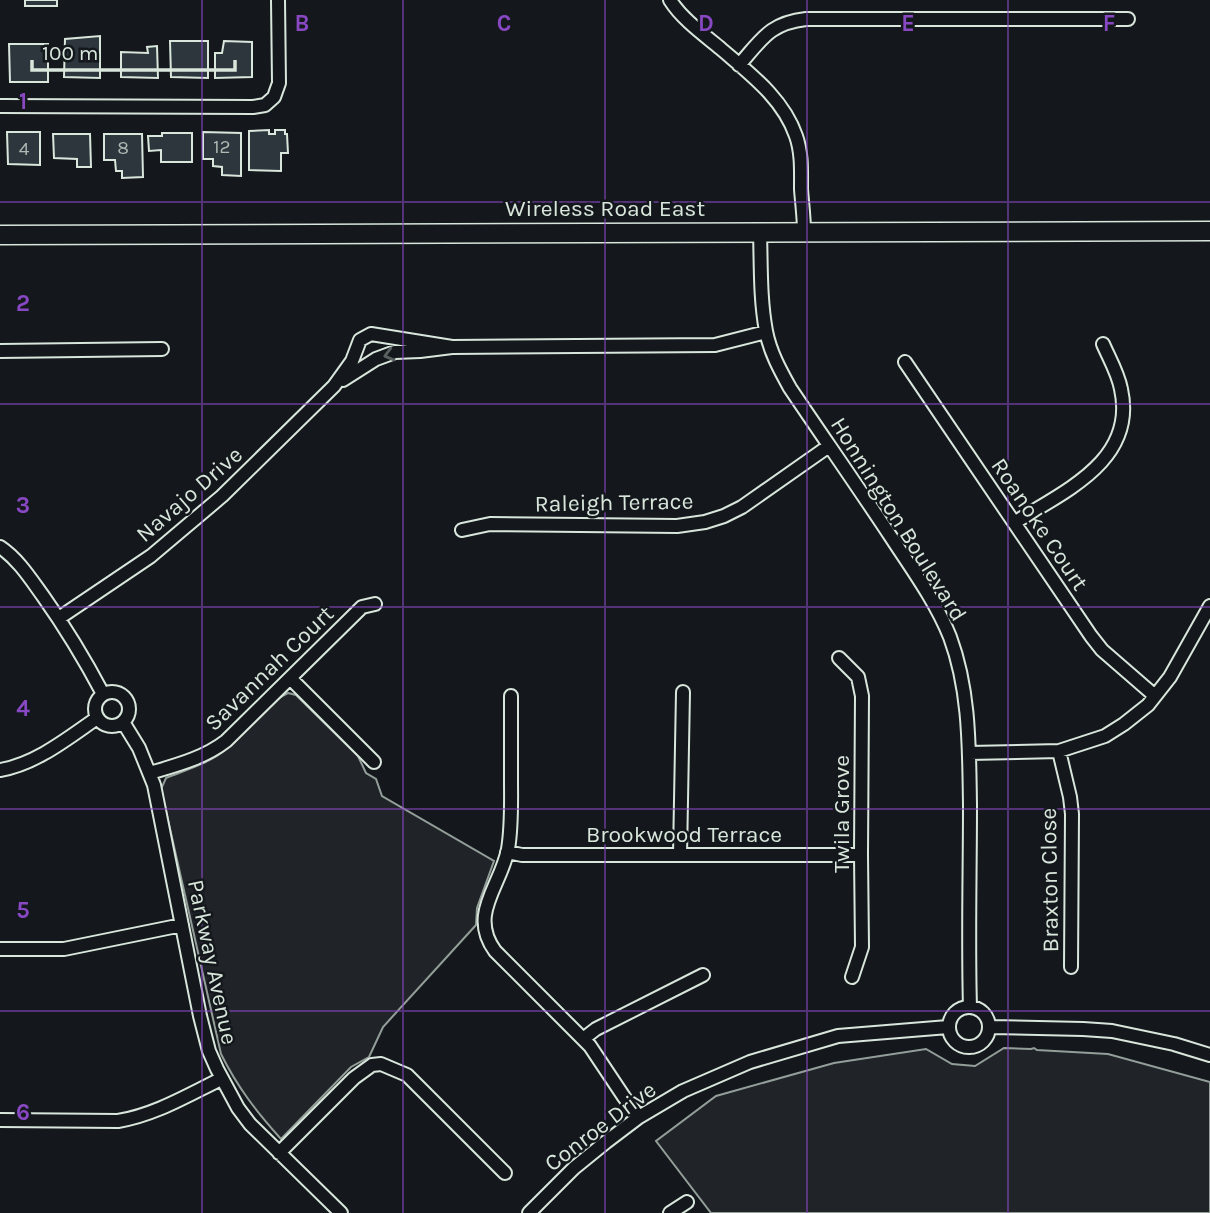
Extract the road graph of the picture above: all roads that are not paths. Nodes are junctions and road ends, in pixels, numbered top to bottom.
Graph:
1 (278, 0) edge
2 (670, 0) edge
3 (1128, 19) dead end
4 (739, 65) junction
5 (0, 106) edge
6 (1210, 231) edge
7 (760, 232) junction
8 (803, 232) junction
9 (0, 235) edge
10 (766, 332) junction
11 (1103, 344) dead end
12 (452, 348) junction
13 (162, 349) dead end
14 (0, 351) edge
15 (905, 362) dead end
16 (334, 386) junction
17 (829, 446) junction
18 (1014, 523) junction
19 (462, 530) dead end
20 (0, 547) edge
21 (374, 604) dead end
22 (1210, 606) edge
23 (59, 618) junction
24 (839, 658) dead end
25 (290, 678) junction
26 (683, 692) dead end
27 (103, 694) junction
28 (511, 696) dead end
29 (1155, 696) junction
30 (97, 718) junction
31 (123, 722) junction
32 (1059, 751) junction
33 (969, 753) junction
34 (374, 762) dead end
35 (0, 771) edge
36 (150, 773) junction
37 (507, 852) junction
38 (680, 855) junction
39 (861, 855) junction
40 (182, 925) junction
41 (0, 949) edge
42 (1071, 967) dead end
43 (703, 975) dead end
44 (852, 977) dead end
45 (970, 1007) junction
46 (948, 1027) junction
47 (989, 1027) junction
48 (583, 1039) junction
49 (1210, 1055) edge
50 (221, 1079) junction
51 (639, 1117) junction
52 (0, 1120) edge
53 (279, 1153) junction
54 (505, 1173) dead end
55 (687, 1202) dead end
56 (341, 1213) edge
57 (528, 1213) edge
58 (670, 1213) edge

1 - 5 street
2 - 4 street
3 - 4 street
4 - 8 street
6 - 8 street, Wireless Road East
7 - 8 street, Wireless Road East
7 - 9 street, Wireless Road East
7 - 10 street, Honnington Boulevard
10 - 12 street, Navajo Drive
10 - 17 street, Honnington Boulevard
11 - 18 street
12 -> 16 street, Navajo Drive
12 - 16 street, Navajo Drive
13 - 14 street
15 - 18 street, Roanoke Court
16 - 23 street, Navajo Drive
17 - 19 street, Raleigh Terrace
17 - 33 street, Honnington Boulevard
18 - 29 street, Roanoke Court
20 - 23 street
21 - 25 street, Savannah Court
22 - 29 street
23 - 27 street
24 - 39 street, Twila Grove
25 - 34 street
25 - 36 street, Savannah Court
26 - 38 street
27 - 30 street
27 - 31 street
28 - 37 street
29 - 32 street
30 - 31 street
30 - 35 street
31 - 36 street, Parkway Avenue
32 - 33 street
32 - 42 street, Braxton Close
33 - 45 street, Honnington Boulevard
36 - 40 street, Parkway Avenue
37 - 38 street, Brookwood Terrace
37 - 48 street
38 - 39 street, Brookwood Terrace
39 - 44 street, Twila Grove
40 - 41 street
40 - 50 street, Parkway Avenue
43 - 48 street
45 - 46 street
45 - 47 street
46 - 47 street
46 - 51 street, Conroe Drive
47 - 49 street
48 - 51 street
50 - 52 street
50 - 53 street, Parkway Avenue
51 - 57 street, Conroe Drive
53 - 54 street
53 - 56 street, Parkway Avenue
55 - 58 street

